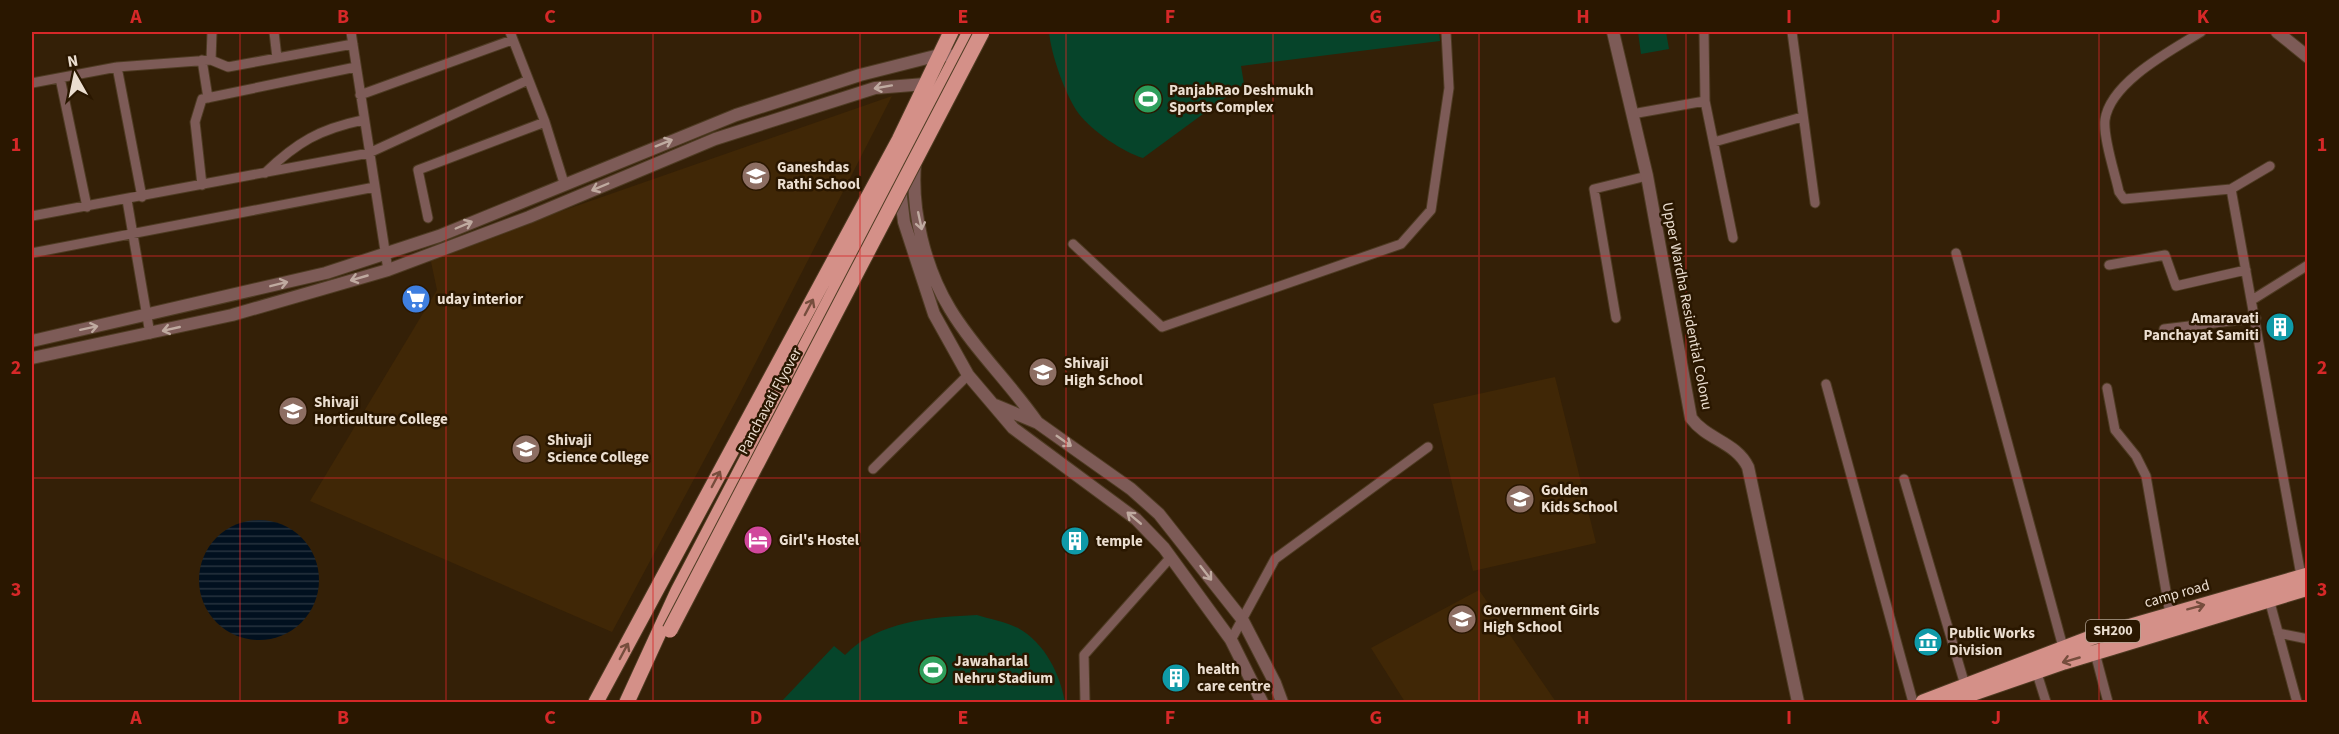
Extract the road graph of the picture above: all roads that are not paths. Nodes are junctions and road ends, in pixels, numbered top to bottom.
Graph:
1 (212, 32) edge
2 (274, 32) edge
3 (351, 32) edge
4 (951, 32) edge
5 (970, 32) edge
6 (982, 32) edge
7 (1446, 32) edge
8 (1613, 32) edge
9 (1704, 32) edge
10 (1792, 32) edge
11 (2201, 32) edge
12 (2277, 32) edge
13 (511, 36) edge
14 (353, 44) junction
15 (939, 55) junction
16 (957, 56) junction
17 (2307, 57) edge
18 (277, 58) junction
19 (207, 60) junction
20 (117, 67) junction
21 (356, 67) junction
22 (60, 78) junction
23 (528, 80) junction
24 (32, 83) edge
25 (925, 84) junction
26 (940, 88) junction
27 (360, 95) junction
28 (208, 98) junction
29 (1705, 101) junction
30 (1632, 114) junction
31 (1802, 117) junction
32 (363, 120) junction
33 (545, 122) junction
34 (899, 140) junction
35 (1714, 142) junction
36 (369, 153) junction
37 (630, 157) junction
38 (915, 164) junction
39 (2270, 166) dead end
40 (899, 168) junction
41 (637, 171) junction
42 (265, 173) junction
43 (1647, 176) junction
44 (564, 183) junction
45 (201, 185) junction
46 (375, 187) junction
47 (2231, 189) junction
48 (142, 197) junction
49 (127, 200) junction
50 (1815, 203) dead end
51 (87, 207) junction
52 (32, 216) edge
53 (428, 218) dead end
54 (133, 234) junction
55 (1733, 238) dead end
56 (1073, 244) dead end
57 (32, 253) edge
58 (384, 253) junction
59 (1956, 254) dead end
60 (2109, 265) dead end
61 (2307, 265) edge
62 (388, 270) junction
63 (2246, 270) junction
64 (2252, 300) junction
65 (146, 316) junction
66 (1616, 318) dead end
67 (2256, 318) junction
68 (2164, 329) dead end
69 (150, 334) junction
70 (32, 340) edge
71 (32, 358) edge
72 (968, 375) junction
73 (1826, 384) dead end
74 (2107, 388) dead end
75 (994, 404) junction
76 (1038, 423) junction
77 (1428, 447) dead end
78 (873, 469) dead end
79 (1904, 479) dead end
80 (1170, 558) junction
81 (2305, 582) edge
82 (2269, 599) junction
83 (2170, 614) junction
84 (1242, 620) junction
85 (2278, 633) junction
86 (2307, 639) edge
87 (1231, 640) junction
88 (2063, 648) junction
89 (651, 651) junction
90 (2095, 653) junction
91 (2035, 665) junction
92 (1965, 685) junction
93 (596, 702) edge
94 (627, 702) edge
95 (1085, 702) edge
96 (1262, 702) edge
97 (1282, 702) edge
98 (1798, 702) edge
99 (1913, 702) edge
100 (1923, 702) edge
101 (1948, 702) edge
102 (2046, 702) edge
103 (2108, 702) edge
104 (2297, 702) edge

1 - 19 street
2 - 18 street
3 - 14 street
4 - 15 main road
5 - 16 main road
6 - 38 main road, Panchavati Flyover, bridge
7 - 56 street
8 - 30 street, Upper Wardha Residential Colonu
9 - 29 street
10 - 31 street
11 - 47 street
12 - 17 street
13 - 23 street
13 - 27 street
14 - 18 street
14 - 21 street
15 - 16 street
15 - 25 main road
37 -> 15 street
16 - 26 main road
18 - 19 street
19 - 20 street
19 - 28 street
20 - 22 street
20 - 48 street
21 - 27 street
21 - 28 street
22 - 24 street
22 - 51 street
23 - 33 street
23 - 36 street
25 - 26 street
25 - 34 main road
25 -> 41 street
26 - 40 main road
27 - 32 street
28 - 45 street
29 - 30 street
29 - 35 street
30 - 43 street, Upper Wardha Residential Colonu
31 - 35 street
31 - 50 street
32 - 36 street
32 - 42 street
33 - 44 street
33 - 53 street
34 - 40 street
93 -> 34 main road
35 - 55 street
36 - 42 street
36 - 46 street
37 - 41 street
37 - 44 street
38 -> 76 street, Panchavati Flyover
38 - 89 main road, Panchavati Flyover, bridge
39 - 47 street
40 - 72 street
40 - 89 main road
41 -> 62 street
42 - 45 street
43 - 66 street
43 - 98 street, Upper Wardha Residential Colonu
58 -> 44 street
45 - 48 street
46 - 54 street
46 - 58 street
47 - 63 street
48 - 49 street
49 - 51 street
49 - 54 street
51 - 52 street
54 - 57 street
54 - 65 street
58 - 62 street
65 -> 58 street
59 - 88 street
60 - 63 street
61 - 64 street
62 -> 69 street
63 - 64 street
64 - 67 street
65 - 69 street
70 -> 65 street
67 - 68 street
67 - 81 street
69 - 71 street
72 - 75 street
72 - 78 street
73 - 99 street
74 - 83 street
75 - 76 street
80 -> 75 street
76 -> 84 street
77 - 84 street
79 - 92 street
80 - 87 street
80 - 95 street
81 - 82 main road, camp road / SH200
83 -> 81 main road, camp road / SH200
82 - 85 street
82 - 90 main road, camp road / SH200
83 - 88 main road, camp road / SH200
84 - 87 street
84 - 97 street
85 - 86 street
85 - 104 street
87 - 96 street
88 - 91 main road, camp road / SH200
89 - 94 main road
90 -> 91 main road, camp road / SH200
90 - 103 street
91 - 92 main road, camp road / SH200
91 - 101 main road, camp road / SH200
91 - 102 street
92 - 100 main road, camp road / SH200

